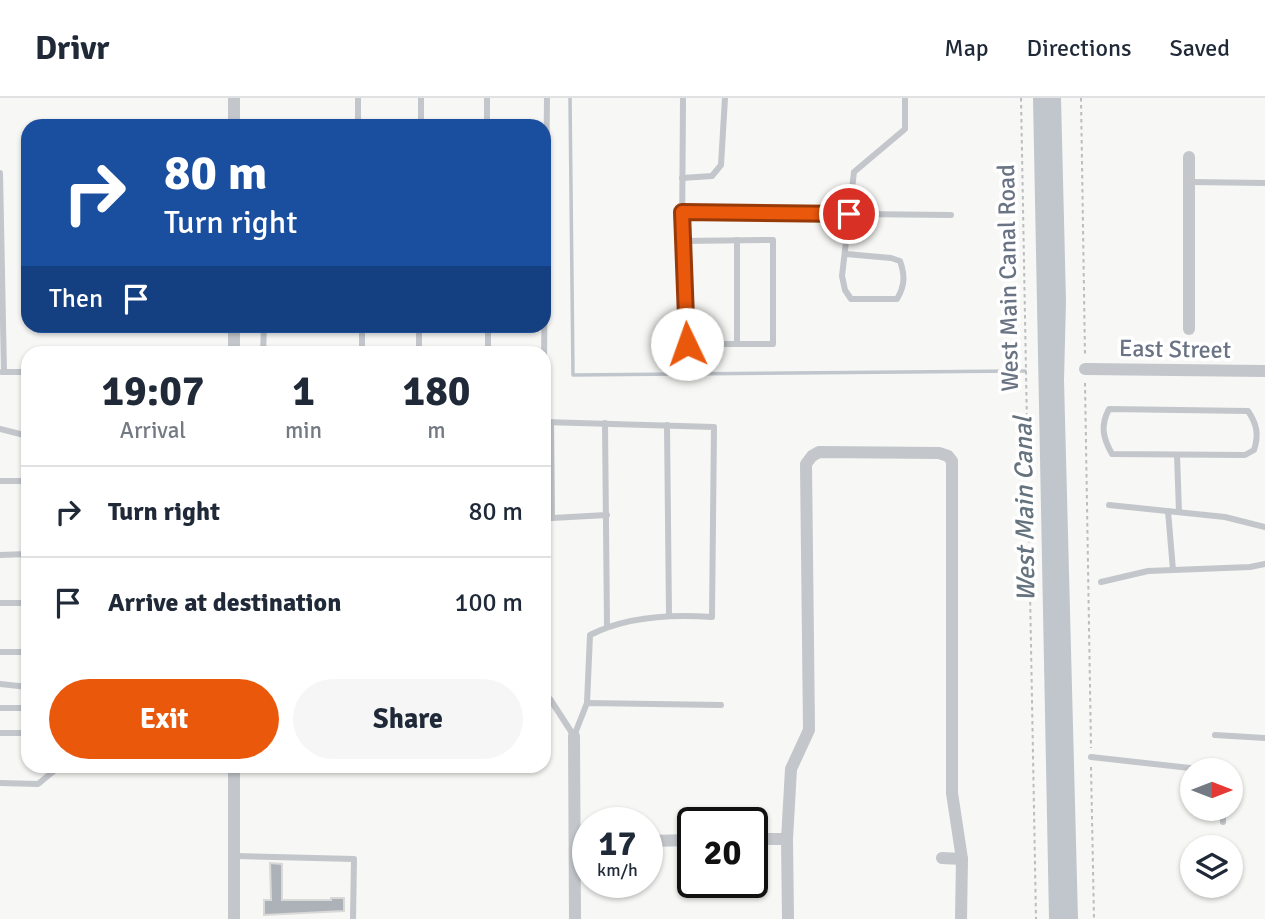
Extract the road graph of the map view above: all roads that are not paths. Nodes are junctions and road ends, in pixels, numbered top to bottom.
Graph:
1 (234, 98) edge
2 (358, 98) edge
3 (421, 98) edge
4 (487, 98) edge
5 (547, 98) edge
6 (683, 98) edge
7 (725, 98) edge
8 (905, 98) edge
9 (234, 119) edge
10 (358, 119) edge
11 (421, 119) edge
12 (487, 119) edge
13 (547, 119) edge
14 (1189, 157) dead end
15 (0, 173) edge
16 (682, 178) junction
17 (1189, 182) junction
18 (1265, 183) edge
19 (682, 212) junction
20 (849, 214) junction
21 (950, 215) dead end
22 (737, 240) junction
23 (682, 241) junction
24 (846, 254) junction
25 (1189, 329) dead end
26 (737, 344) junction
27 (1085, 369) road end
28 (1265, 371) edge
29 (2, 372) edge
30 (21, 372) edge
31 (551, 422) edge
32 (605, 423) junction
33 (667, 425) junction
34 (0, 429) edge
35 (21, 434) edge
36 (1177, 455) junction
37 (0, 481) edge
38 (21, 481) edge
39 (1109, 505) dead end
40 (1168, 511) junction
41 (1179, 512) junction
42 (607, 515) junction
43 (551, 517) edge
44 (1265, 527) edge
45 (21, 554) edge
46 (0, 555) edge
47 (1265, 564) edge
48 (1173, 570) junction
49 (1101, 582) dead end
50 (0, 603) edge
51 (21, 603) edge
52 (669, 615) junction
53 (607, 626) junction
54 (0, 652) edge
55 (21, 652) edge
56 (0, 684) edge
57 (21, 686) edge
58 (551, 700) edge
59 (587, 703) junction
60 (721, 705) dead end
61 (0, 708) edge
62 (21, 708) edge
63 (0, 733) edge
64 (21, 733) edge
65 (1215, 734) dead end
66 (575, 736) junction
67 (1265, 738) edge
68 (1091, 757) road end
69 (1180, 767) edge
70 (51, 773) edge
71 (234, 773) edge
72 (0, 783) edge
73 (580, 807) edge
74 (768, 839) edge
75 (787, 839) junction
76 (234, 856) junction
77 (942, 858) dead end
78 (962, 859) junction
79 (577, 898) edge
80 (234, 919) edge
81 (353, 919) edge
82 (575, 919) edge
83 (788, 919) edge
84 (961, 919) edge

1 - 9 street
2 - 10 lane
3 - 11 lane
4 - 12 lane
5 - 13 lane
6 - 16 lane
7 - 16 lane
8 - 20 lane
14 - 17 street
15 - 29 lane
16 - 19 lane
17 - 18 lane
17 - 25 street
19 - 20 lane
19 - 23 lane
20 - 21 lane
20 - 24 lane
22 - 23 lane
22 - 26 lane
22 - 26 lane
23 - 26 lane
24 - 24 lane
27 - 28 street, East Street
29 - 30 lane
31 - 32 lane
32 - 33 lane
32 - 42 lane
33 - 52 lane
33 - 52 lane
34 - 35 lane
36 - 36 lane
36 - 41 lane
37 - 38 lane
39 - 40 lane
40 - 41 lane
40 - 48 lane
41 - 44 lane
42 - 43 lane
42 - 53 lane
45 - 46 lane
47 - 48 lane
48 - 49 lane
50 - 51 lane
52 - 53 lane
53 - 59 lane
54 - 55 lane
56 - 57 lane
58 - 66 lane
59 - 60 lane
59 - 66 lane
61 - 62 lane
63 - 64 lane
65 - 67 lane
66 - 73 street
68 - 69 lane
70 - 72 lane
71 - 76 street
74 - 75 street
75 - 78 street
75 - 83 street
76 - 80 street
76 - 81 lane
77 - 78 street
78 - 84 street
79 - 82 street

